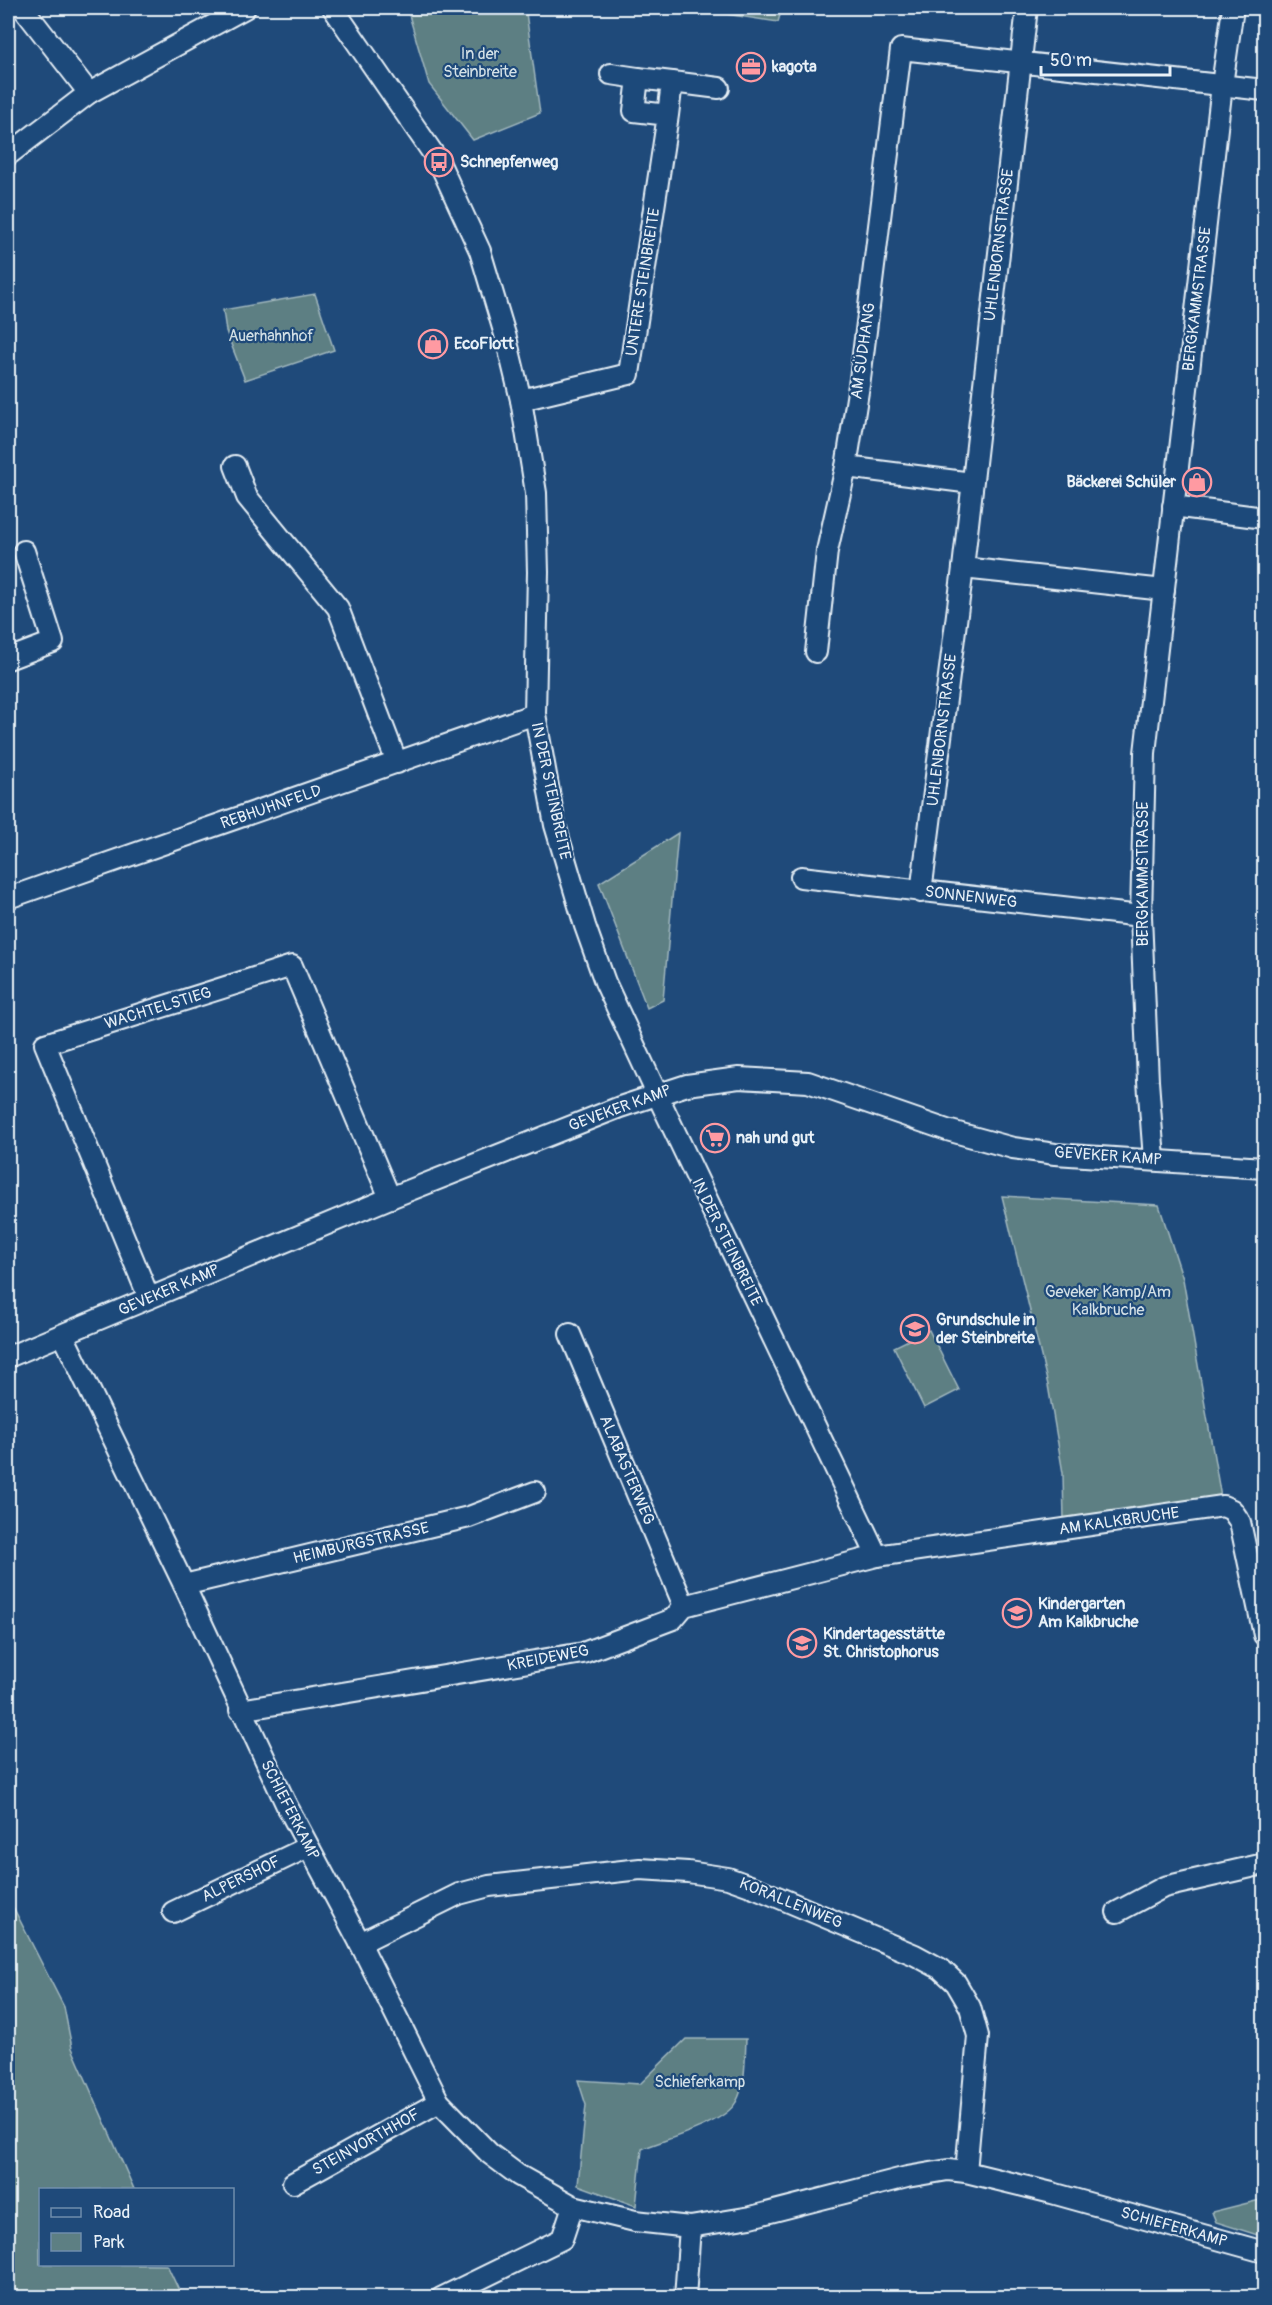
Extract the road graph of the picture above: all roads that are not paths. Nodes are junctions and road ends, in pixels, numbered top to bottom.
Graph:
1 (23, 8) edge
2 (245, 8) edge
3 (333, 8) edge
4 (1027, 8) edge
5 (1233, 8) edge
6 (1021, 63) junction
7 (611, 74) dead end
8 (638, 78) junction
9 (672, 82) junction
10 (1222, 85) junction
11 (719, 88) dead end
12 (1264, 90) edge
13 (89, 93) junction
14 (668, 115) junction
15 (8, 155) edge
16 (521, 400) junction
17 (235, 466) dead end
18 (846, 467) junction
19 (972, 483) junction
20 (1173, 506) junction
21 (1264, 518) edge
22 (24, 551) dead end
23 (963, 568) junction
24 (1164, 590) junction
25 (816, 652) dead end
26 (8, 659) edge
27 (535, 714) junction
28 (397, 763) junction
29 (801, 877) dead end
30 (921, 892) junction
31 (8, 898) edge
32 (1141, 916) junction
33 (657, 1093) junction
34 (1154, 1159) junction
35 (1264, 1168) edge
36 (390, 1198) junction
37 (149, 1298) junction
38 (570, 1334) dead end
39 (63, 1335) junction
40 (8, 1358) edge
41 (535, 1492) dead end
42 (876, 1556) junction
43 (184, 1585) junction
44 (684, 1606) junction
45 (1264, 1635) edge
46 (240, 1710) junction
47 (308, 1847) junction
48 (1264, 1864) edge
49 (173, 1912) dead end
50 (1117, 1912) dead end
51 (360, 1943) junction
52 (439, 2102) junction
53 (966, 2172) junction
54 (293, 2183) dead end
55 (573, 2206) junction
56 (690, 2227) junction
57 (1264, 2252) edge
58 (441, 2298) edge
59 (685, 2298) edge

1 - 13 street
2 - 13 street
3 - 16 street, IN DER STEINBREITE
4 - 6 street, UHLENBORNSTRASSE
5 - 10 street, BERGKAMMSTRASSE
6 - 10 street
6 - 18 street, AM SÜDHANG
6 - 19 street, UHLENBORNSTRASSE
7 - 8 street
8 - 9 street
8 - 14 street
9 - 11 street
9 - 14 street, UNTERE STEINBREITE
10 - 12 street
10 - 20 street, BERGKAMMSTRASSE
13 - 15 street
14 - 16 street, UNTERE STEINBREITE
16 - 27 street, IN DER STEINBREITE
17 - 28 street
18 - 19 street
18 - 25 street, AM SÜDHANG
19 - 23 street, UHLENBORNSTRASSE
20 - 21 street
20 - 24 street, BERGKAMMSTRASSE
22 - 26 street
23 - 24 street
23 - 30 street, UHLENBORNSTRASSE
24 - 32 street, BERGKAMMSTRASSE
27 - 28 street, REBHUHNFELD
27 - 33 street, IN DER STEINBREITE
28 - 31 street, REBHUHNFELD
29 - 30 street, SONNENWEG
30 - 32 street, SONNENWEG
32 - 34 street, BERGKAMMSTRASSE
33 - 34 street, GEVEKER KAMP
33 - 36 street, GEVEKER KAMP
33 - 42 street, IN DER STEINBREITE
34 - 35 street, GEVEKER KAMP
36 - 37 street, GEVEKER KAMP
36 - 37 street, WACHTELSTIEG
37 - 39 street, GEVEKER KAMP
38 - 44 street, ALABASTERWEG
39 - 40 street, GEVEKER KAMP
39 - 43 street, SCHIEFERKAMP
41 - 43 street, HEIMBURGSTRASSE
42 - 44 street, KREIDEWEG
42 - 45 street, AM KALKBRUCHE
43 - 46 street, SCHIEFERKAMP
44 - 46 street, KREIDEWEG
46 - 47 street, SCHIEFERKAMP
47 - 49 street, ALPERSHOF
47 - 51 street, SCHIEFERKAMP
48 - 50 street
51 - 52 street, SCHIEFERKAMP
51 - 53 street, KORALLENWEG
52 - 54 street, STEINVORTHHOF
52 - 55 street, SCHIEFERKAMP
53 - 56 street, SCHIEFERKAMP
53 - 57 street, SCHIEFERKAMP
55 - 56 street, SCHIEFERKAMP
55 - 58 street
56 - 59 street

